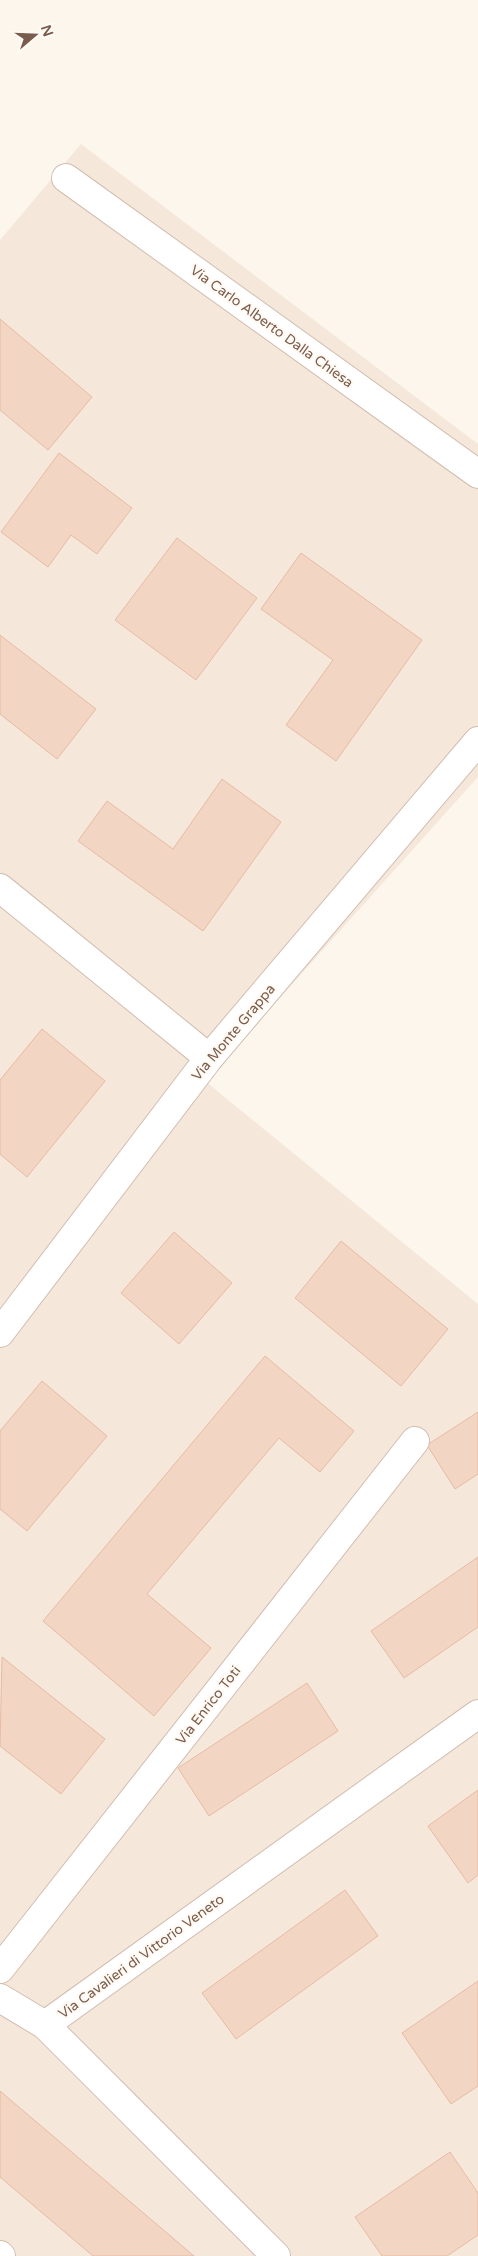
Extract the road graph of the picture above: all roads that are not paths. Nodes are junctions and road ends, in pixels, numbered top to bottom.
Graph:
1 (66, 178) dead end
2 (478, 474) edge
3 (478, 741) edge
4 (0, 888) edge
5 (209, 1058) junction
6 (0, 1332) edge
7 (415, 1441) dead end
8 (478, 1714) edge
9 (0, 1970) edge
10 (0, 1998) edge
11 (44, 2025) junction
12 (276, 2256) edge

1 - 2 street, Via Carlo Alberto Dalla Chiesa
3 - 5 street, Via Monte Grappa
4 - 5 street
5 - 6 street, Via Monte Grappa
7 - 9 street, Via Enrico Toti
8 - 11 street, Via Cavalieri di Vittorio Veneto
10 - 11 street
11 - 12 street, Via Cavalieri di Vittorio Veneto

